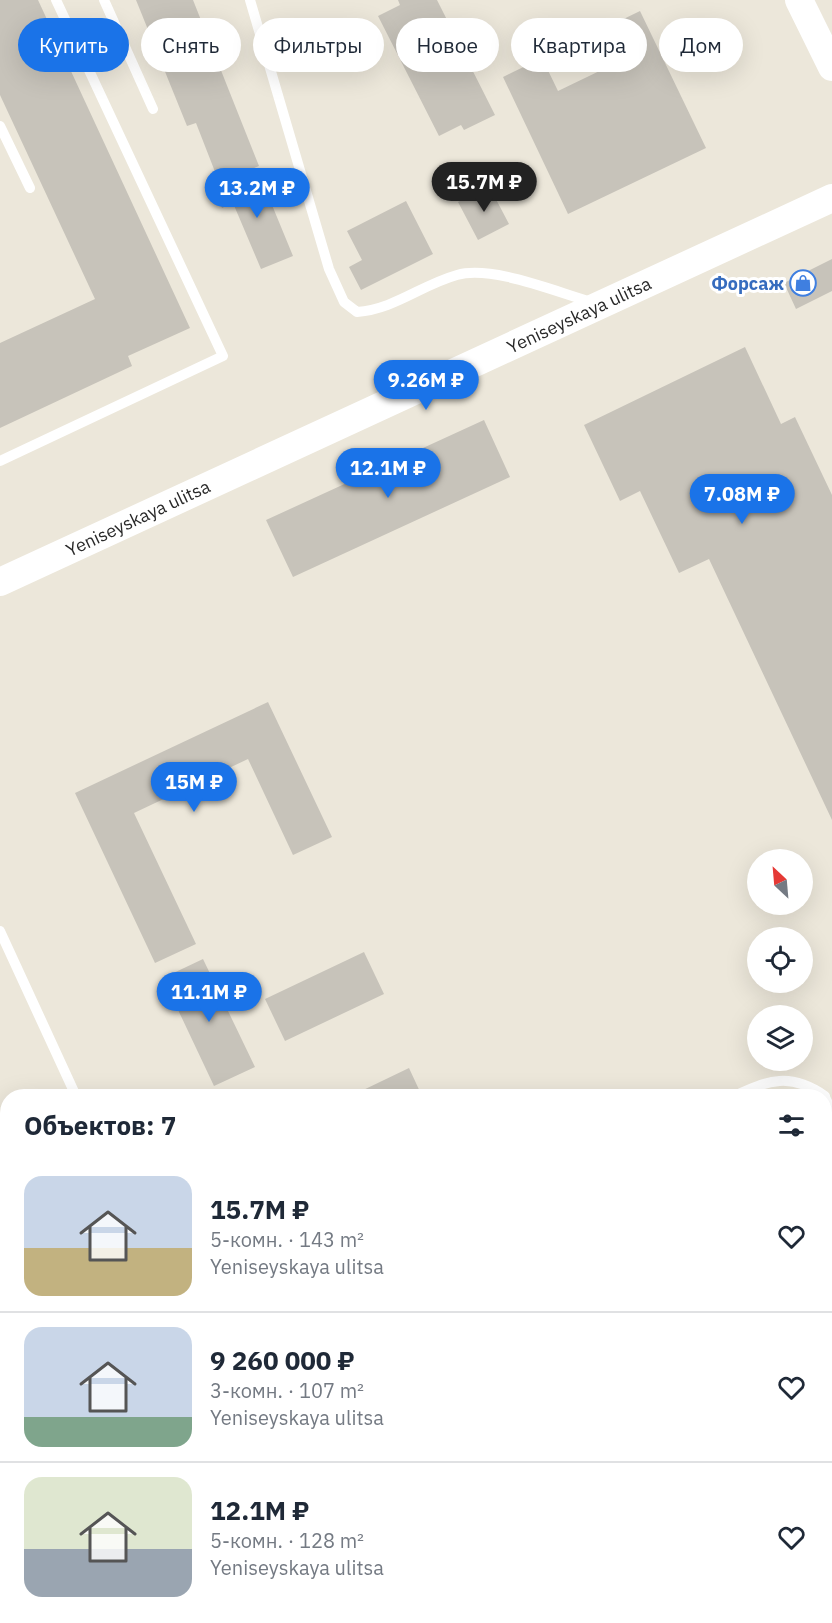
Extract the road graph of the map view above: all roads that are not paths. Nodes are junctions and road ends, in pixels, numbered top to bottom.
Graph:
1 (56, 0) edge
2 (104, 0) edge
3 (250, 0) edge
4 (799, 0) edge
5 (832, 67) edge
6 (153, 109) dead end
7 (0, 126) edge
8 (30, 188) dead end
9 (832, 198) edge
10 (601, 305) junction
11 (0, 461) edge
12 (0, 582) edge
13 (0, 931) edge
14 (73, 1089) edge
15 (749, 1089) edge
16 (808, 1089) edge

1 - 11 lane
2 - 6 lane
3 - 10 lane
4 - 5 street
7 - 8 lane
9 - 10 street, Yeniseyskaya ulitsa
10 - 12 street, Yeniseyskaya ulitsa
13 - 14 lane
15 - 16 lane

